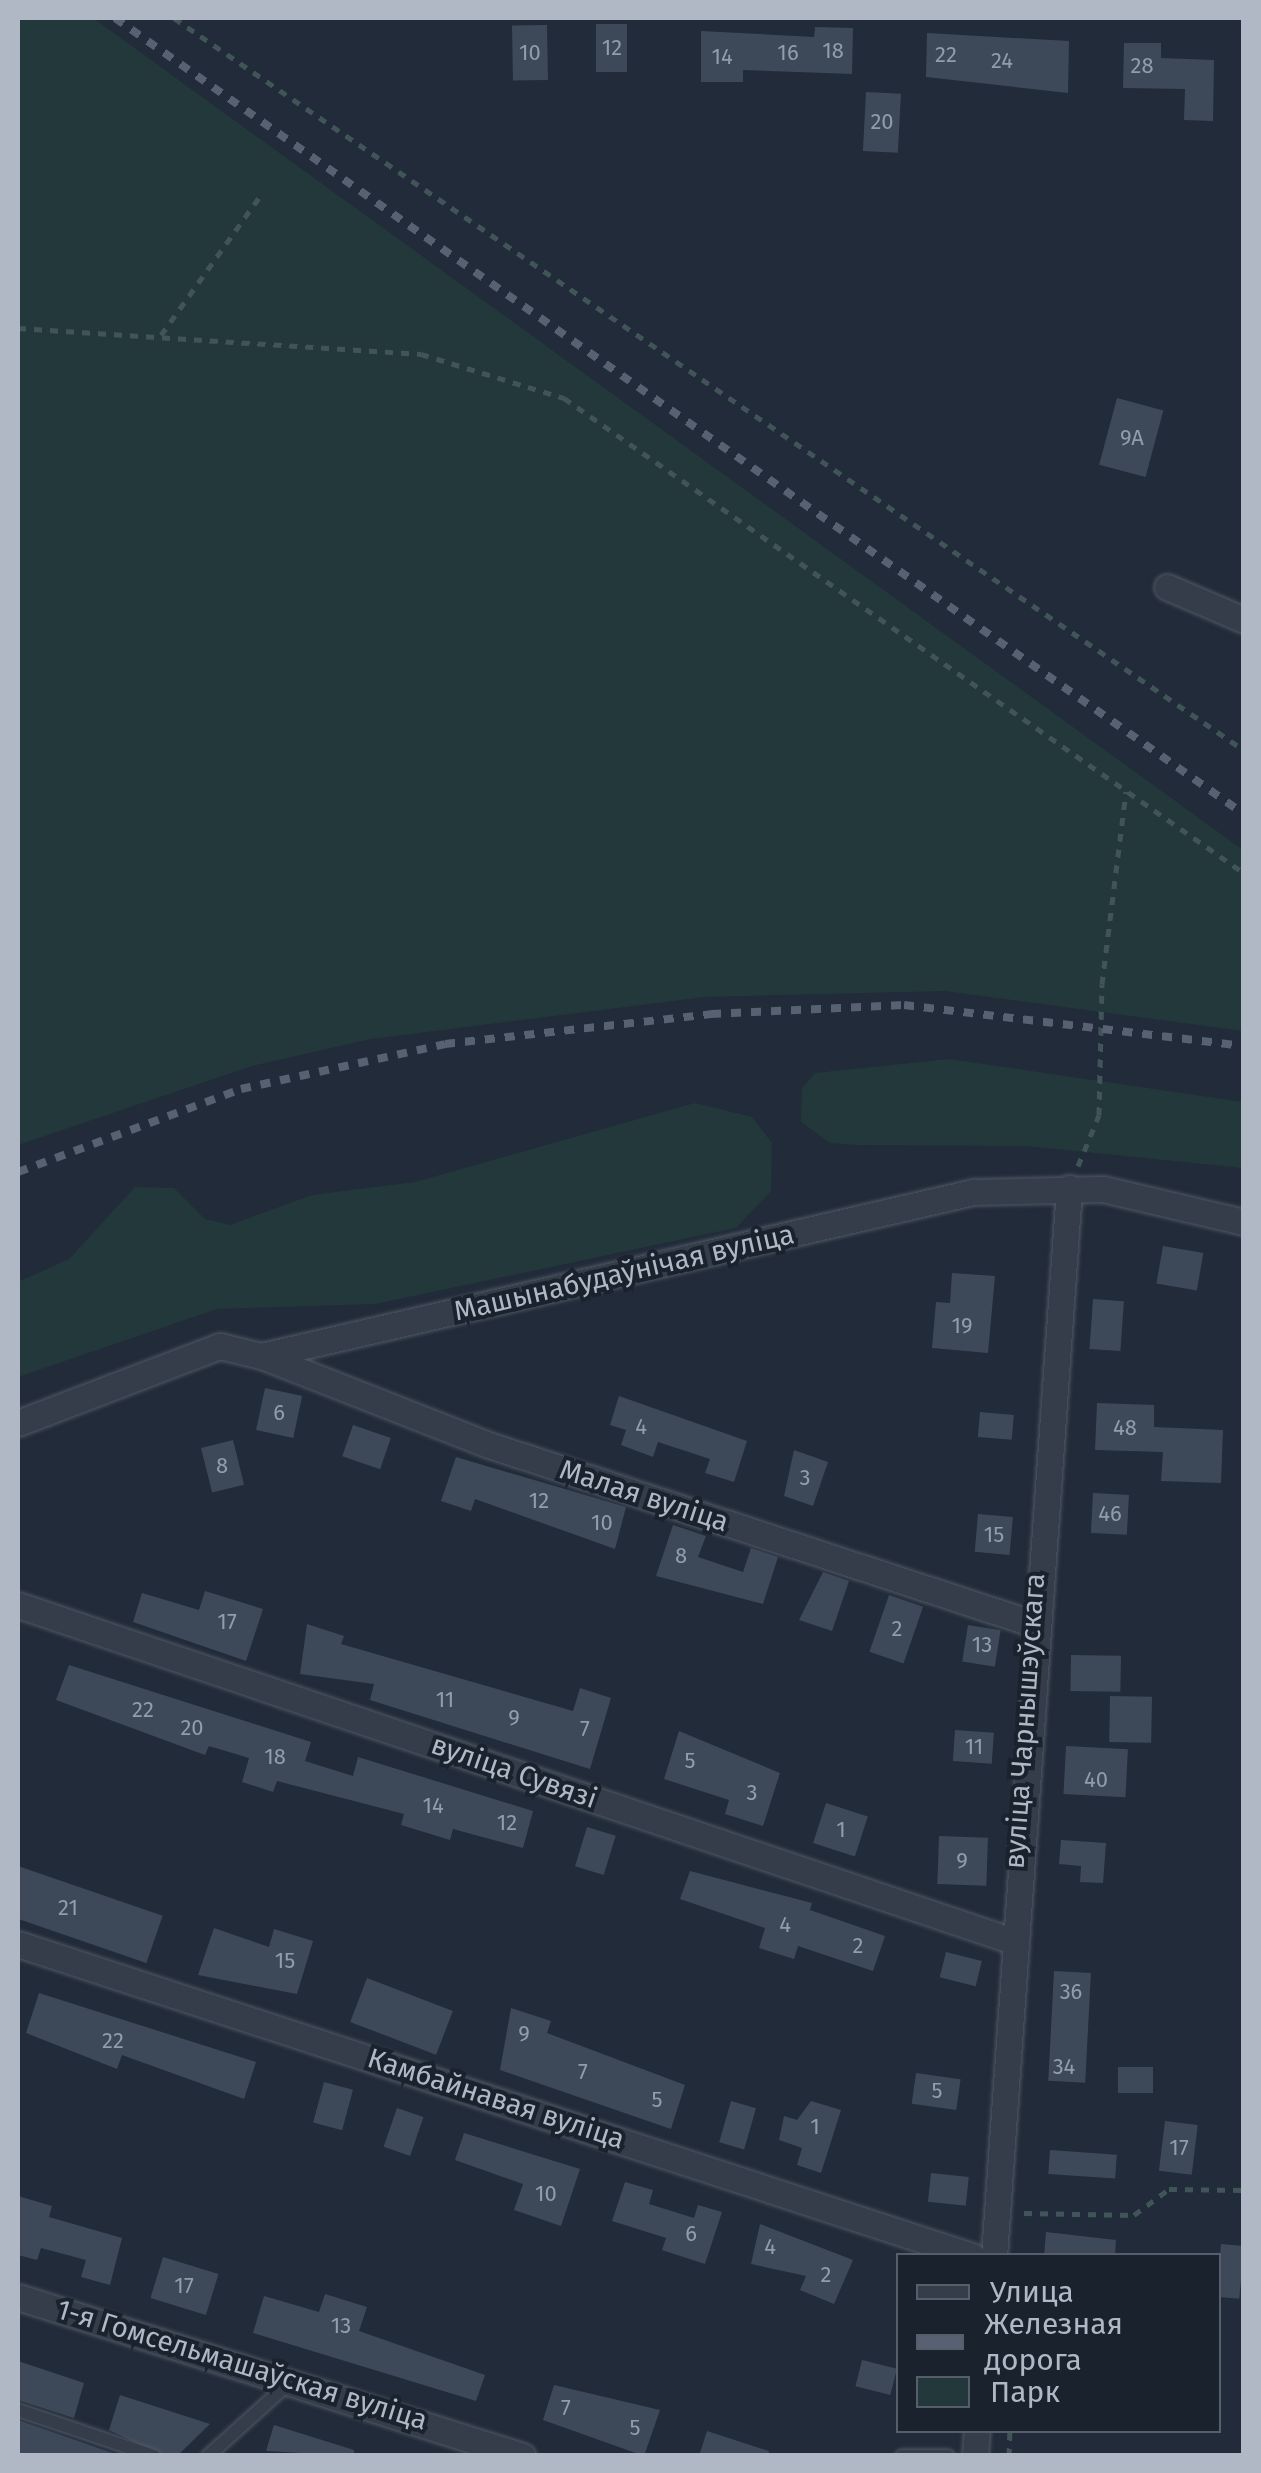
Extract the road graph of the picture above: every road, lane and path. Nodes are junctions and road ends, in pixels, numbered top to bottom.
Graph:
1 (174, 18) edge
2 (263, 192) dead end
3 (18, 328) edge
4 (161, 335) junction
5 (1167, 587) dead end
6 (1244, 620) edge
7 (1244, 750) edge
8 (1126, 791) junction
9 (1244, 873) edge
10 (1069, 1188) junction
11 (1244, 1222) edge
12 (261, 1356) junction
13 (18, 1423) edge
14 (18, 1605) edge
15 (1032, 1623) junction
16 (1010, 1940) junction
17 (18, 1944) edge
18 (1244, 2190) edge
19 (1021, 2214) dead end
20 (963, 2253) edge
21 (994, 2253) edge
22 (18, 2297) edge
23 (294, 2379) junction
24 (18, 2410) edge
25 (154, 2456) edge
26 (208, 2456) edge
27 (523, 2456) edge
28 (902, 2456) edge
29 (948, 2456) edge

1 - 7 path
2 - 4 path
3 - 4 path
4 - 8 path
5 - 6 street
8 - 9 path
8 - 10 path
10 - 11 street, Машынабудаўнічая вуліца
10 - 12 street, Машынабудаўнічая вуліца
10 - 15 street, вуліца Чарнышэўскага
12 - 13 street, Машынабудаўнічая вуліца
12 - 15 street, Малая вуліца
14 - 16 street, вуліца Сувязі
15 - 16 street, вуліца Чарнышэўскага
16 - 21 street, вуліца Чарнышэўскага
17 - 20 street, Камбайнавая вуліца
18 - 19 path
22 - 23 street, 1-я Гомсельмашаўская вуліца
23 - 26 lane
23 - 27 street, 1-я Гомсельмашаўская вуліца
24 - 25 lane
28 - 29 lane

